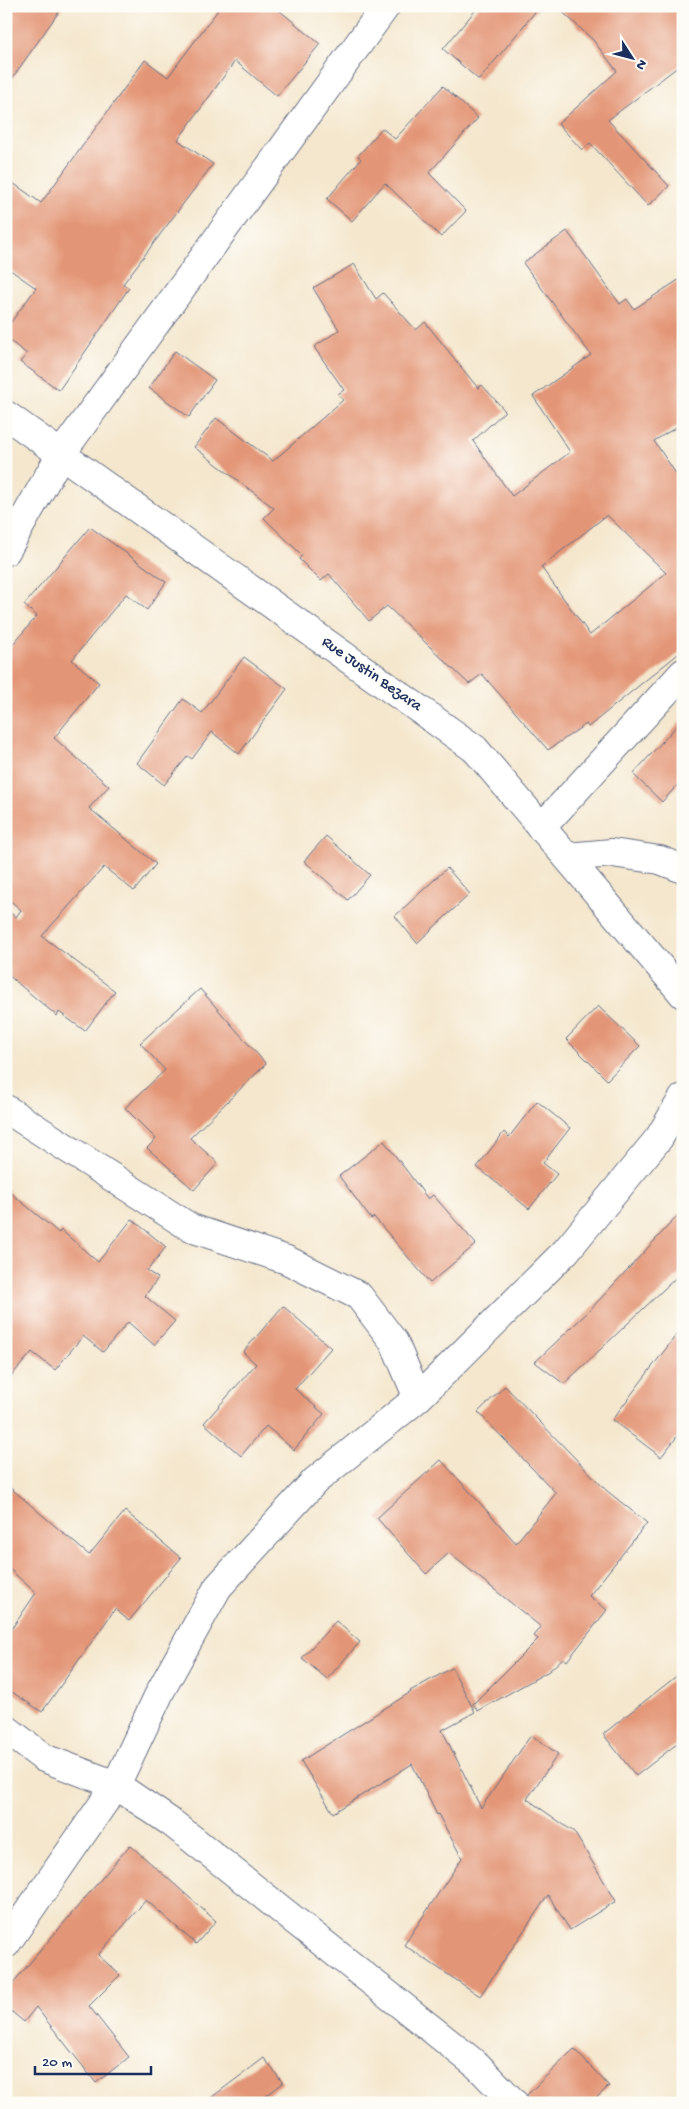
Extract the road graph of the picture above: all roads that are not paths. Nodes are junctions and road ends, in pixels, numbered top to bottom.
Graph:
1 (386, 6) edge
2 (6, 415) edge
3 (61, 454) junction
4 (6, 551) edge
5 (683, 673) edge
6 (541, 828) junction
7 (567, 857) junction
8 (683, 869) edge
9 (683, 994) edge
10 (683, 1098) edge
11 (8, 1113) edge
12 (418, 1398) junction
13 (6, 1729) edge
14 (116, 1785) junction
15 (6, 1944) edge
16 (514, 2103) edge

1 - 3 street
2 - 3 street, Rue Justin Bezara
3 - 4 street
3 - 6 street, Rue Justin Bezara
5 - 6 street
6 - 7 street, Rue Justin Bezara
7 - 8 street
7 - 9 street, Rue Justin Bezara
10 - 12 street
11 - 12 street
12 - 14 street
13 - 14 street
14 - 15 street
14 - 16 street

